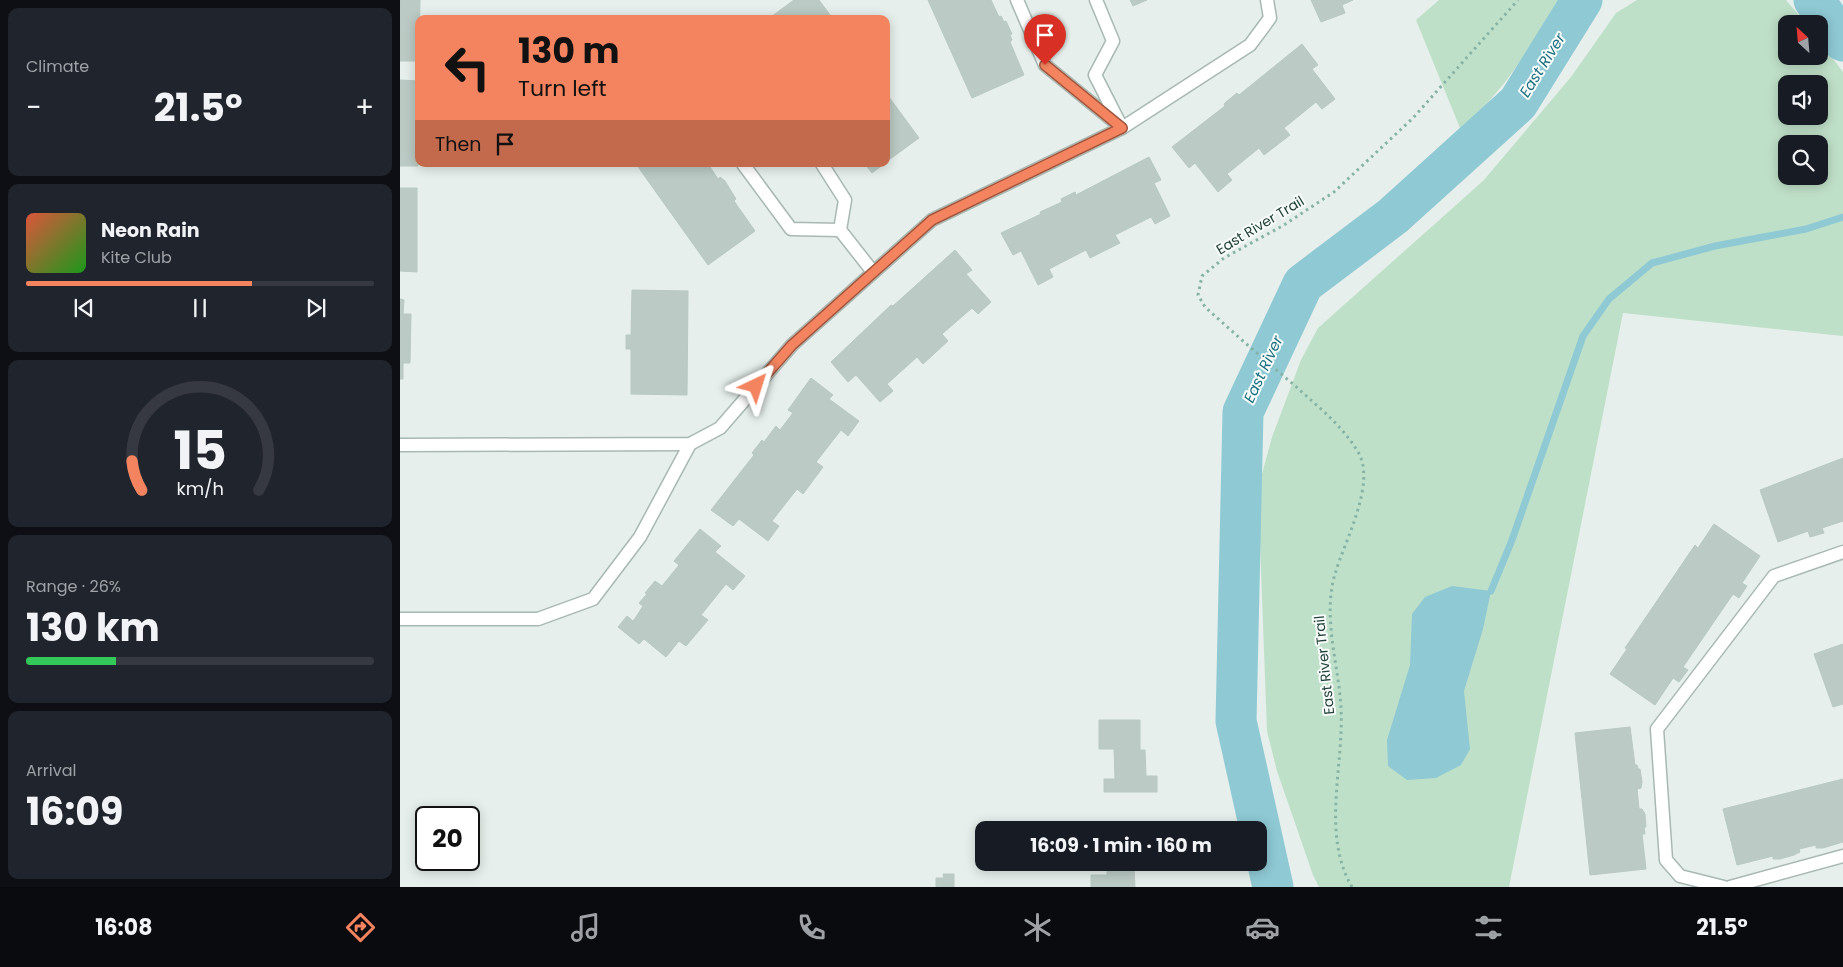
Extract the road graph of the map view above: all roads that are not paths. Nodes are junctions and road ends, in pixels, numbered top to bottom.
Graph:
1 (1017, 0) edge
2 (1096, 0) edge
3 (1267, 0) edge
4 (1122, 128) junction
5 (745, 167) edge
6 (824, 167) edge
7 (840, 230) junction
8 (873, 272) junction
9 (690, 444) junction
10 (400, 445) edge
11 (1843, 552) edge
12 (400, 619) edge
13 (1843, 856) edge
14 (1724, 887) edge
15 (1730, 887) edge

1 - 4 lane
2 - 4 lane
3 - 4 lane
4 - 8 lane
5 - 7 lane
6 - 7 lane
7 - 8 lane
8 - 9 lane
9 - 10 lane
9 - 12 lane
11 - 14 lane
13 - 15 lane

